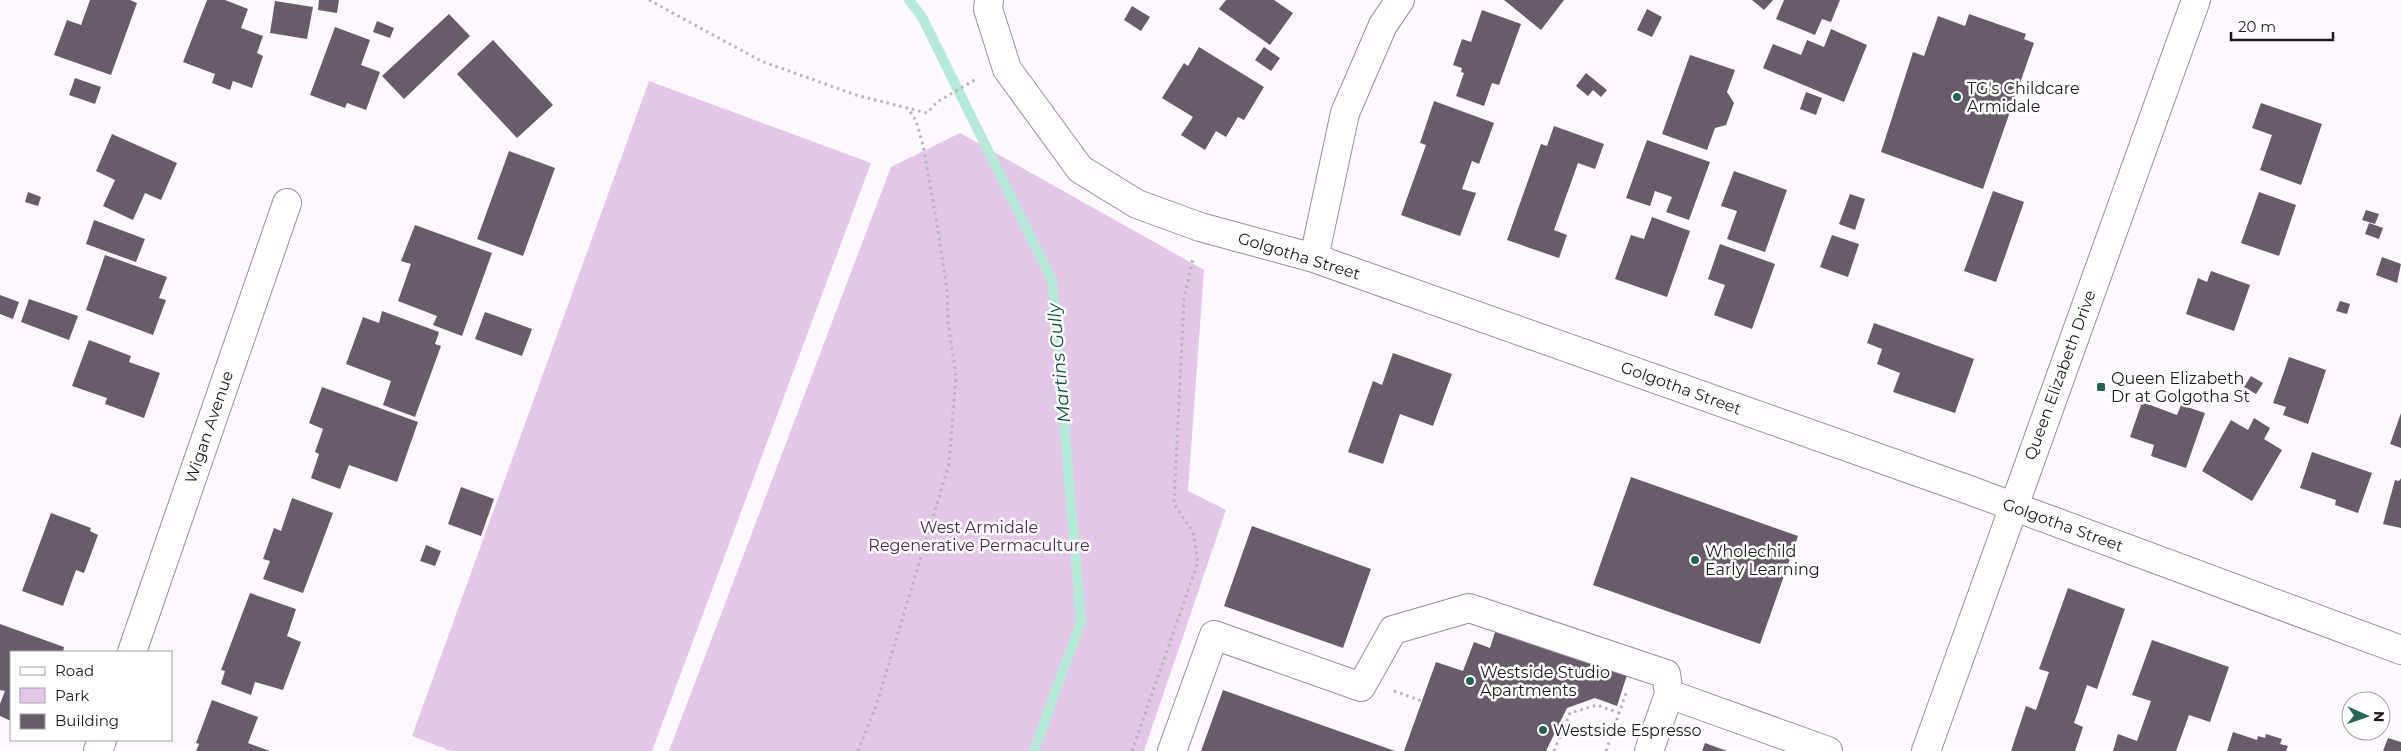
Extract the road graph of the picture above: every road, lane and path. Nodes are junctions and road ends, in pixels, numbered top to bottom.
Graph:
1 (649, 0) edge
2 (989, 0) edge
3 (1400, 0) edge
4 (2196, 0) edge
5 (971, 80) dead end
6 (908, 108) junction
7 (287, 203) dead end
8 (1194, 254) dead end
9 (1314, 258) junction
10 (2013, 506) junction
11 (2401, 650) edge
12 (132, 651) edge
13 (1629, 685) dead end
14 (1389, 690) dead end
15 (1669, 694) junction
16 (1422, 700) dead end
17 (1622, 703) junction
18 (1631, 706) dead end
19 (1618, 713) junction
20 (1817, 749) edge
21 (858, 751) edge
22 (1132, 751) edge
23 (1172, 751) edge
24 (1554, 751) edge
25 (1606, 751) edge
26 (1649, 751) edge
27 (1926, 751) edge

1 - 6 path
2 - 9 street, Golgotha Street
3 - 9 street
4 - 10 street, Queen Elizabeth Drive
5 - 6 path
6 - 21 path
7 - 12 street, Wigan Avenue
8 - 22 path
9 - 10 street, Golgotha Street
10 - 11 street, Golgotha Street
10 - 27 street, Queen Elizabeth Drive
13 - 17 path
14 - 16 path
15 - 20 street
15 - 23 street
15 - 26 street
17 - 18 path
17 - 19 path
19 - 24 path
19 - 25 path

